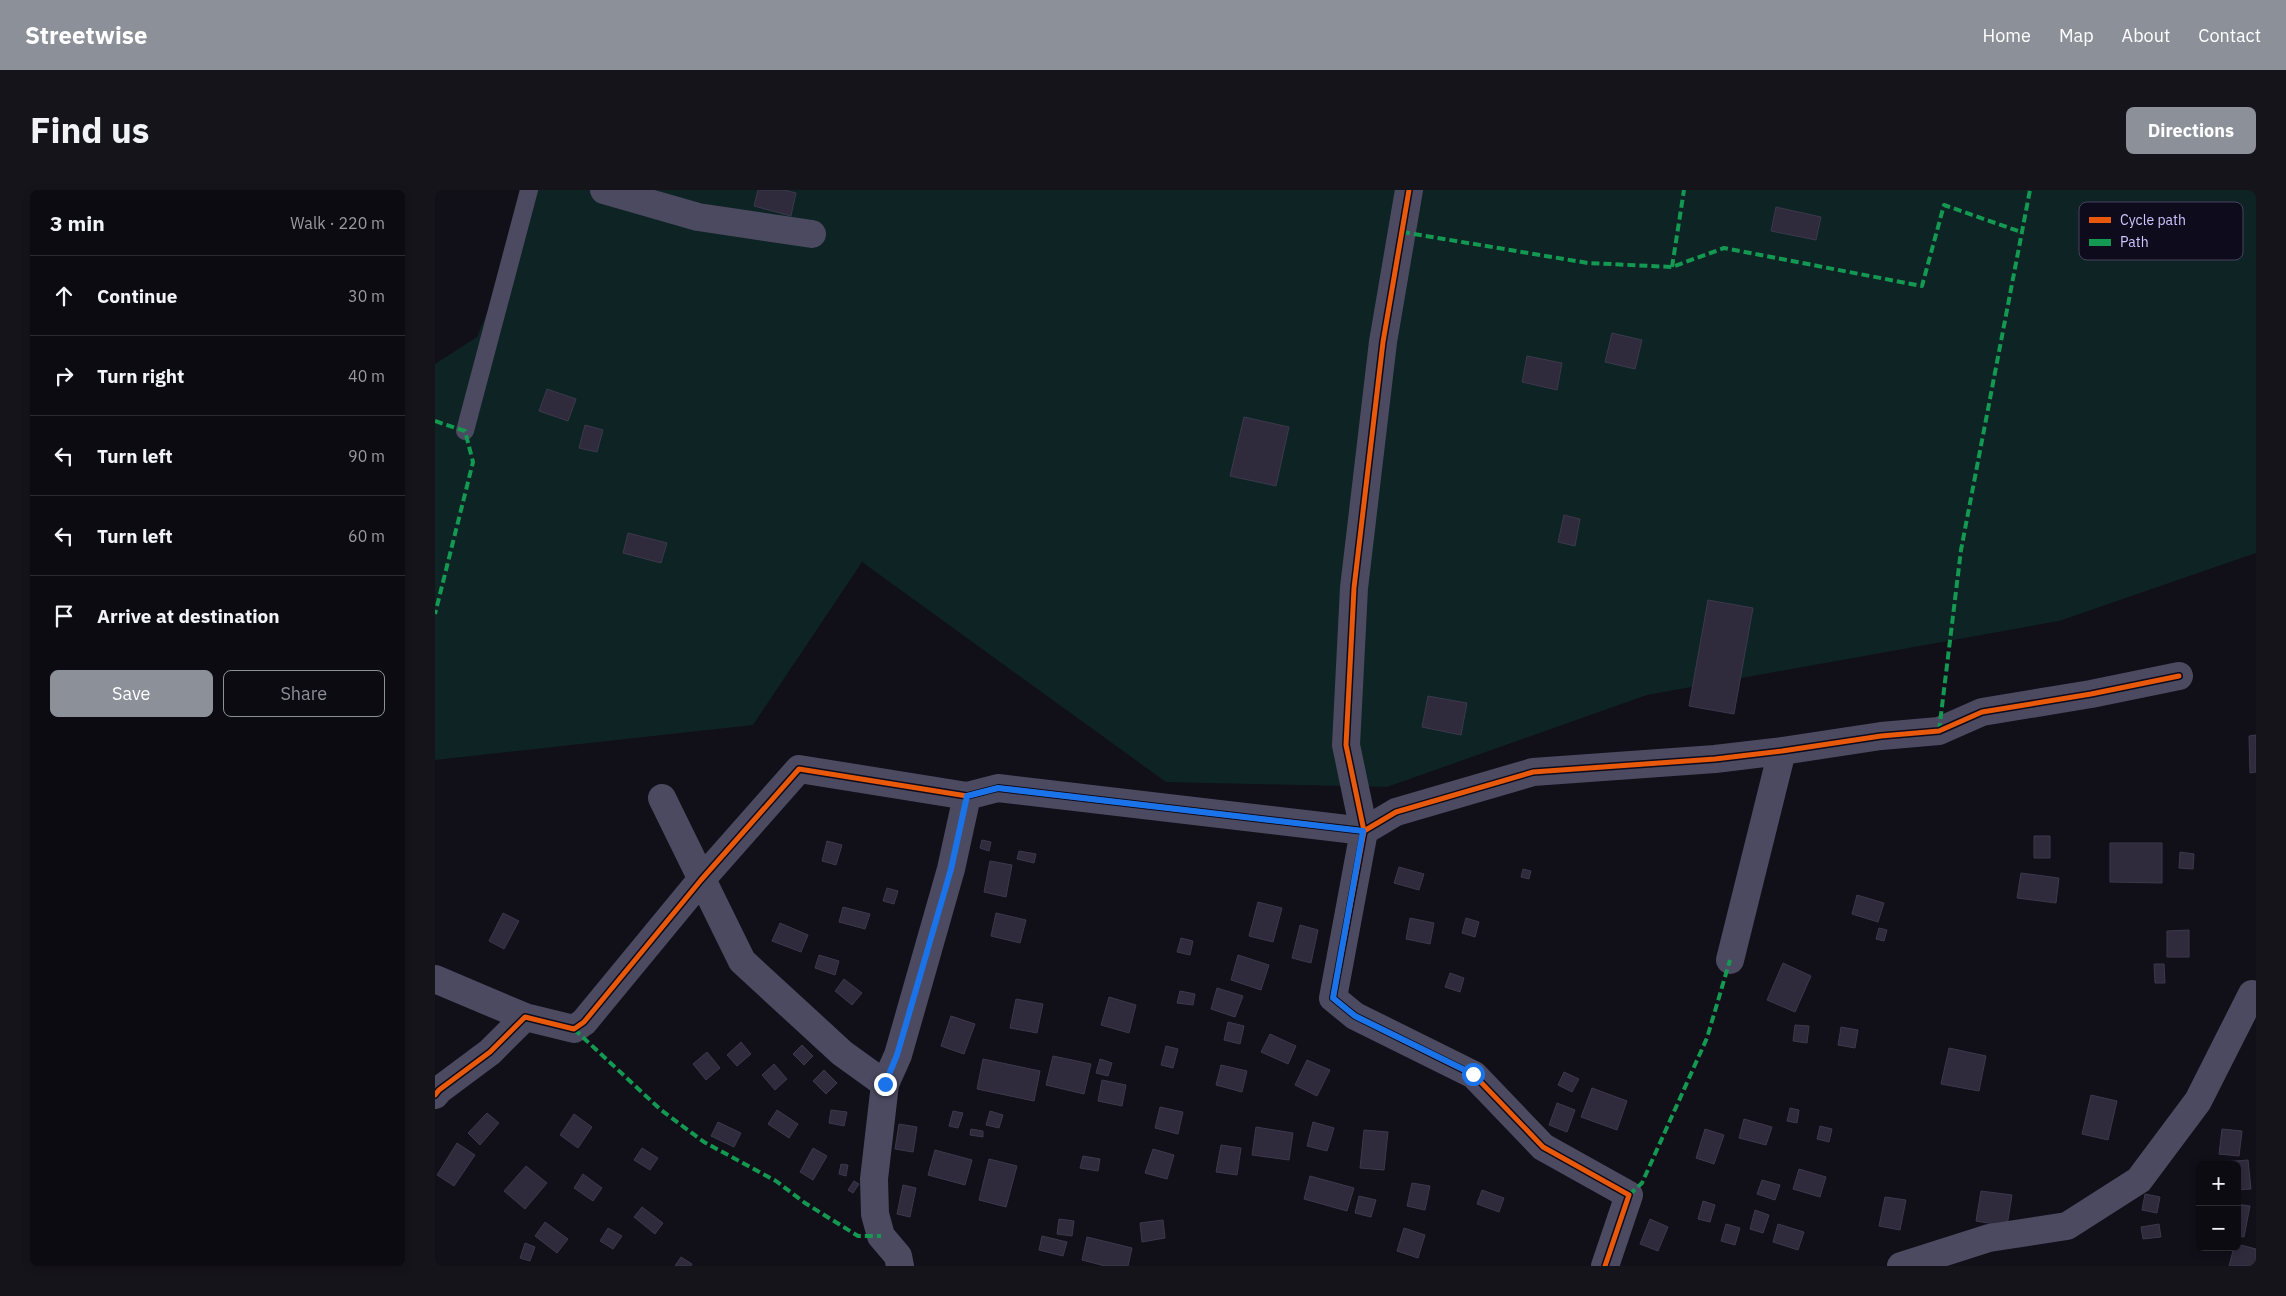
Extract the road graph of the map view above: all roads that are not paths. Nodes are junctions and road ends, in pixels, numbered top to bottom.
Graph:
1 (529, 190) edge
2 (604, 190) edge
3 (1409, 190) edge
4 (812, 234) dead end
5 (465, 431) dead end
6 (2179, 676) dead end
7 (1782, 752) junction
8 (967, 796) junction
9 (662, 798) dead end
10 (1363, 831) junction
11 (701, 880) junction
12 (1730, 960) dead end
13 (435, 979) edge
14 (2252, 994) dead end
15 (525, 1017) junction
16 (885, 1084) junction
17 (435, 1095) edge
18 (900, 1266) edge
19 (1605, 1266) edge
20 (1901, 1266) edge

1 - 5 lane
2 - 4 street
3 - 10 street
6 - 7 street
7 - 10 street
7 - 12 street
8 - 10 street
8 - 11 street
8 - 16 street
9 - 11 street
10 - 19 street
11 - 15 street
11 - 16 street
13 - 15 street
14 - 20 street
15 - 17 street
16 - 18 street

